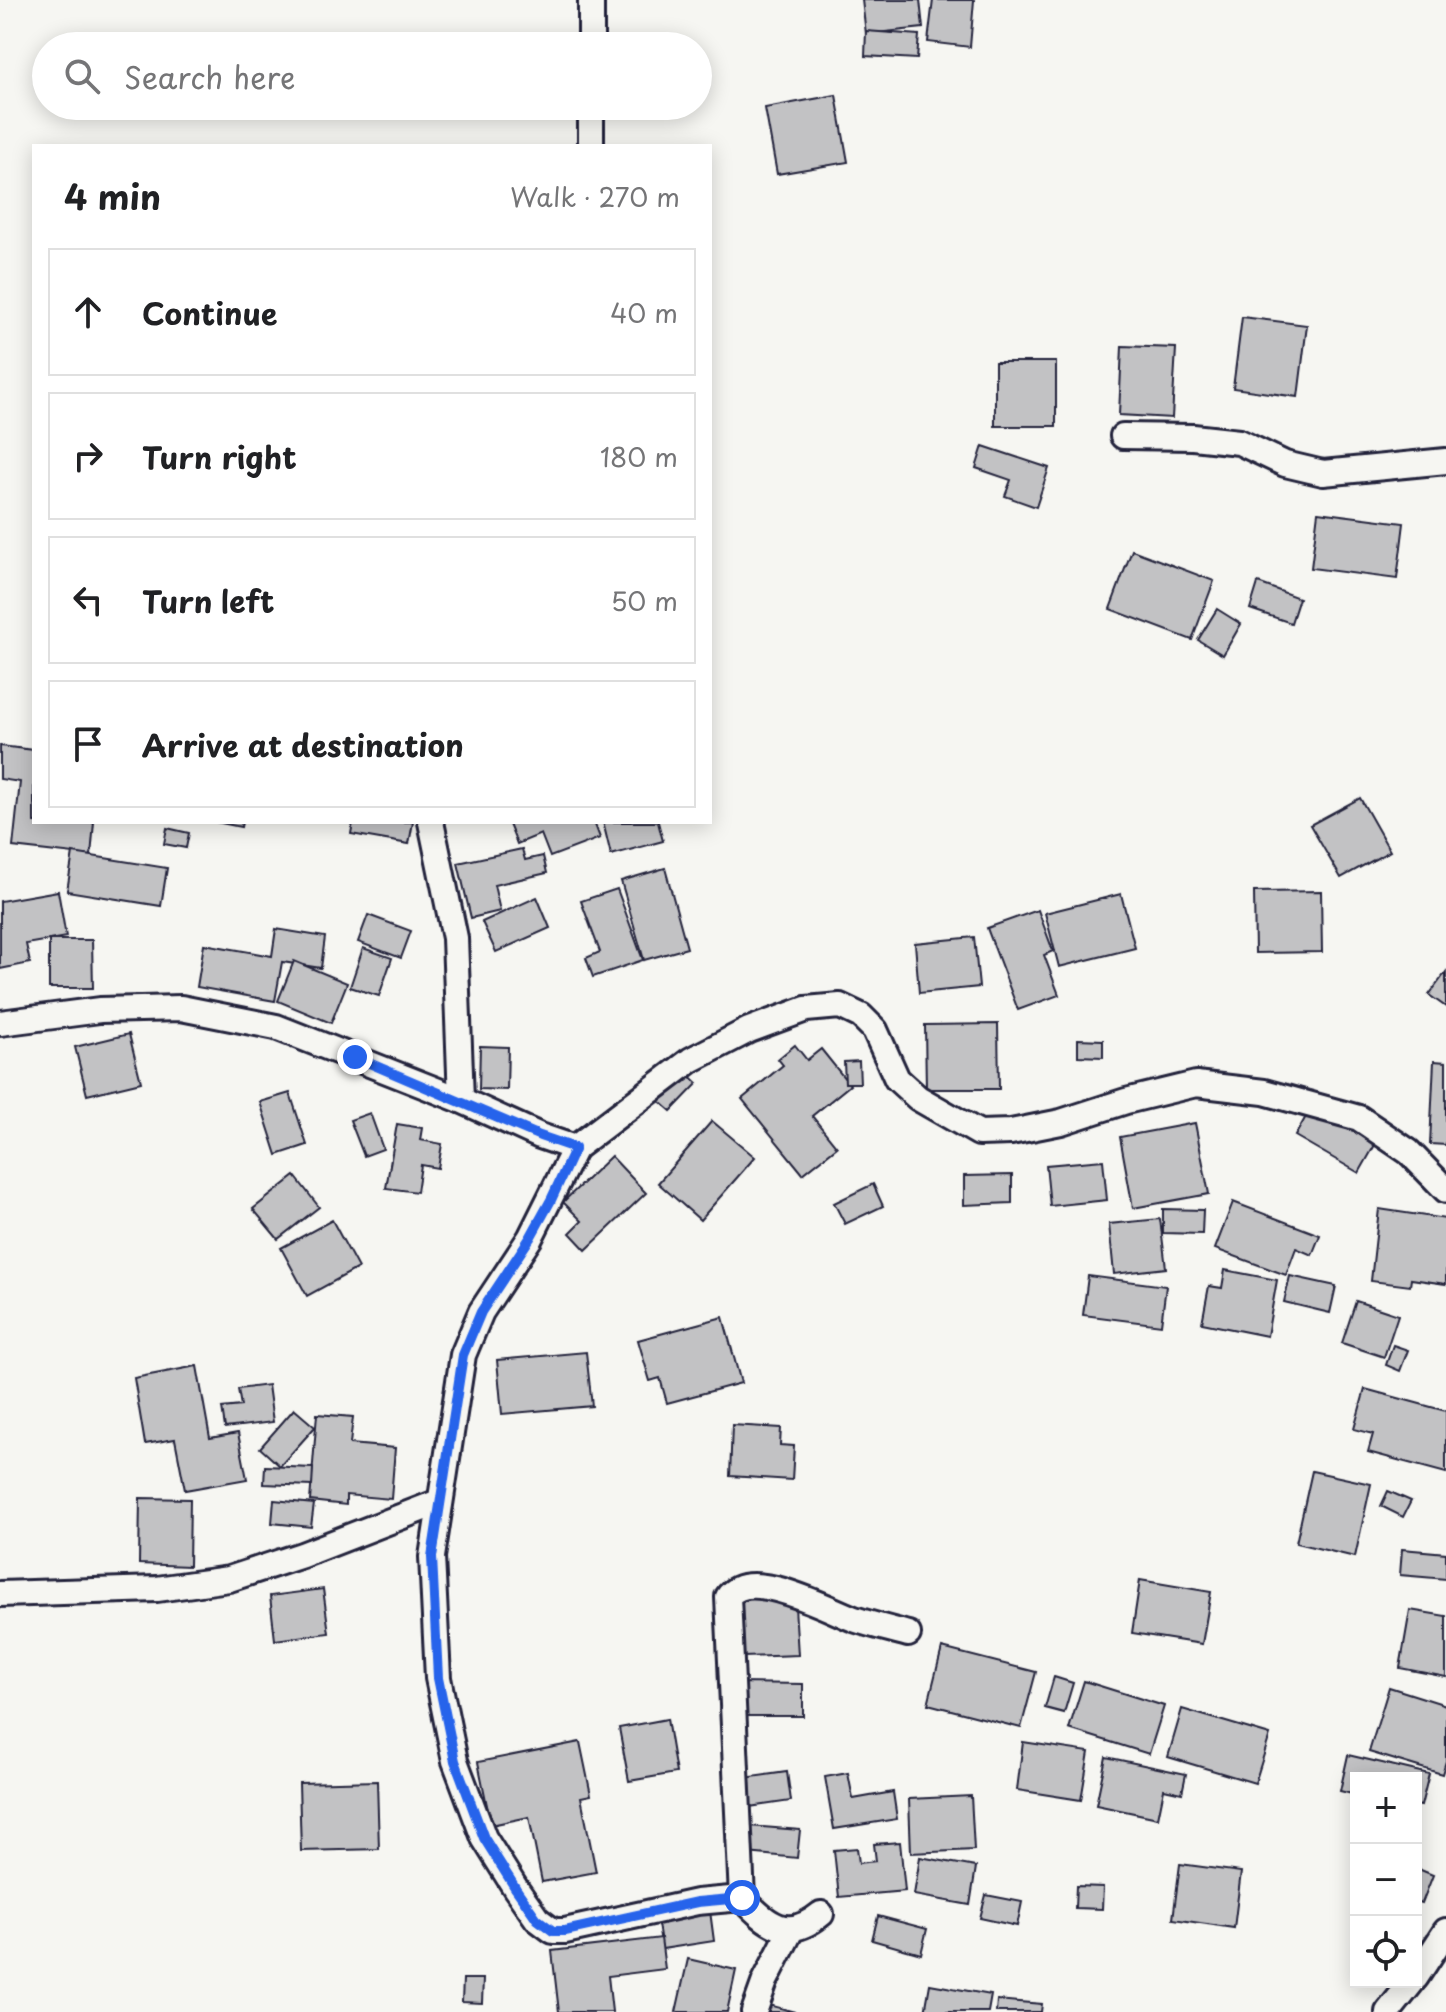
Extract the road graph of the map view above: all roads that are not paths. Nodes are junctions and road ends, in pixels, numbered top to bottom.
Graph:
1 (591, 0) edge
2 (591, 32) edge
3 (591, 120) edge
4 (591, 144) edge
5 (1123, 436) dead end
6 (1446, 461) edge
7 (431, 824) edge
8 (0, 1023) edge
9 (461, 1100) junction
10 (575, 1148) junction
11 (1446, 1190) edge
12 (439, 1502) junction
13 (0, 1594) edge
14 (908, 1634) dead end
15 (742, 1898) junction
16 (821, 1914) dead end
17 (791, 1930) junction
18 (1446, 1931) edge
19 (1422, 1968) edge
20 (1407, 1988) edge
21 (754, 2012) edge
22 (1388, 2012) edge

1 - 2 street
3 - 4 street
5 - 6 street
7 - 9 street
8 - 9 street
9 - 10 street
10 - 11 street
10 - 12 street
12 - 13 street
12 - 15 street
14 - 15 street
15 - 17 street
16 - 17 street
17 - 21 street
18 - 19 street
20 - 22 street

